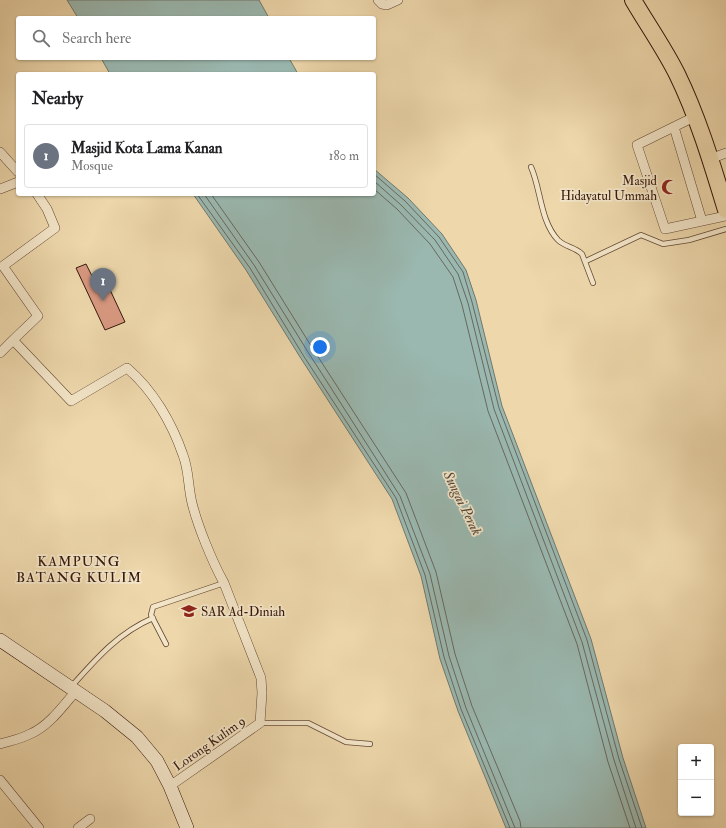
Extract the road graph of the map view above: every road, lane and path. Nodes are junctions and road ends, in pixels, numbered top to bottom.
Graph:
1 (378, 0) edge
2 (398, 0) edge
3 (633, 0) edge
4 (694, 117) junction
5 (674, 127) junction
6 (0, 152) edge
7 (726, 153) edge
8 (710, 159) junction
9 (530, 167) dead end
10 (16, 170) edge
11 (16, 183) edge
12 (0, 189) edge
13 (38, 196) edge
14 (726, 210) edge
15 (726, 216) edge
16 (702, 221) junction
17 (726, 229) edge
18 (586, 261) junction
19 (593, 283) dead end
20 (13, 340) junction
21 (0, 353) edge
22 (224, 583) junction
23 (153, 618) junction
24 (0, 640) edge
25 (166, 644) dead end
26 (74, 689) junction
27 (260, 723) junction
28 (0, 744) edge
29 (370, 744) dead end
30 (0, 780) edge
31 (170, 786) junction
32 (90, 819) dead end
33 (39, 828) edge
34 (78, 828) edge
35 (187, 828) edge

1 - 2 street
3 - 4 highway
4 - 5 street
4 - 8 highway
5 - 16 street
5 - 16 street
6 - 10 street
7 - 8 street
8 - 14 highway
9 - 18 lane
11 - 12 street
13 - 20 street
15 - 16 street
17 - 18 lane
18 - 19 lane
20 - 21 street
20 - 22 street, Lorong Kulim 9
22 - 23 lane
22 - 27 street, Lorong Kulim 9
23 - 25 lane
23 - 26 lane
24 - 26 main road
26 - 28 street
26 - 31 main road
27 - 29 lane
27 - 31 street, Lorong Kulim 9
30 - 33 street
31 - 35 main road
32 - 34 street

